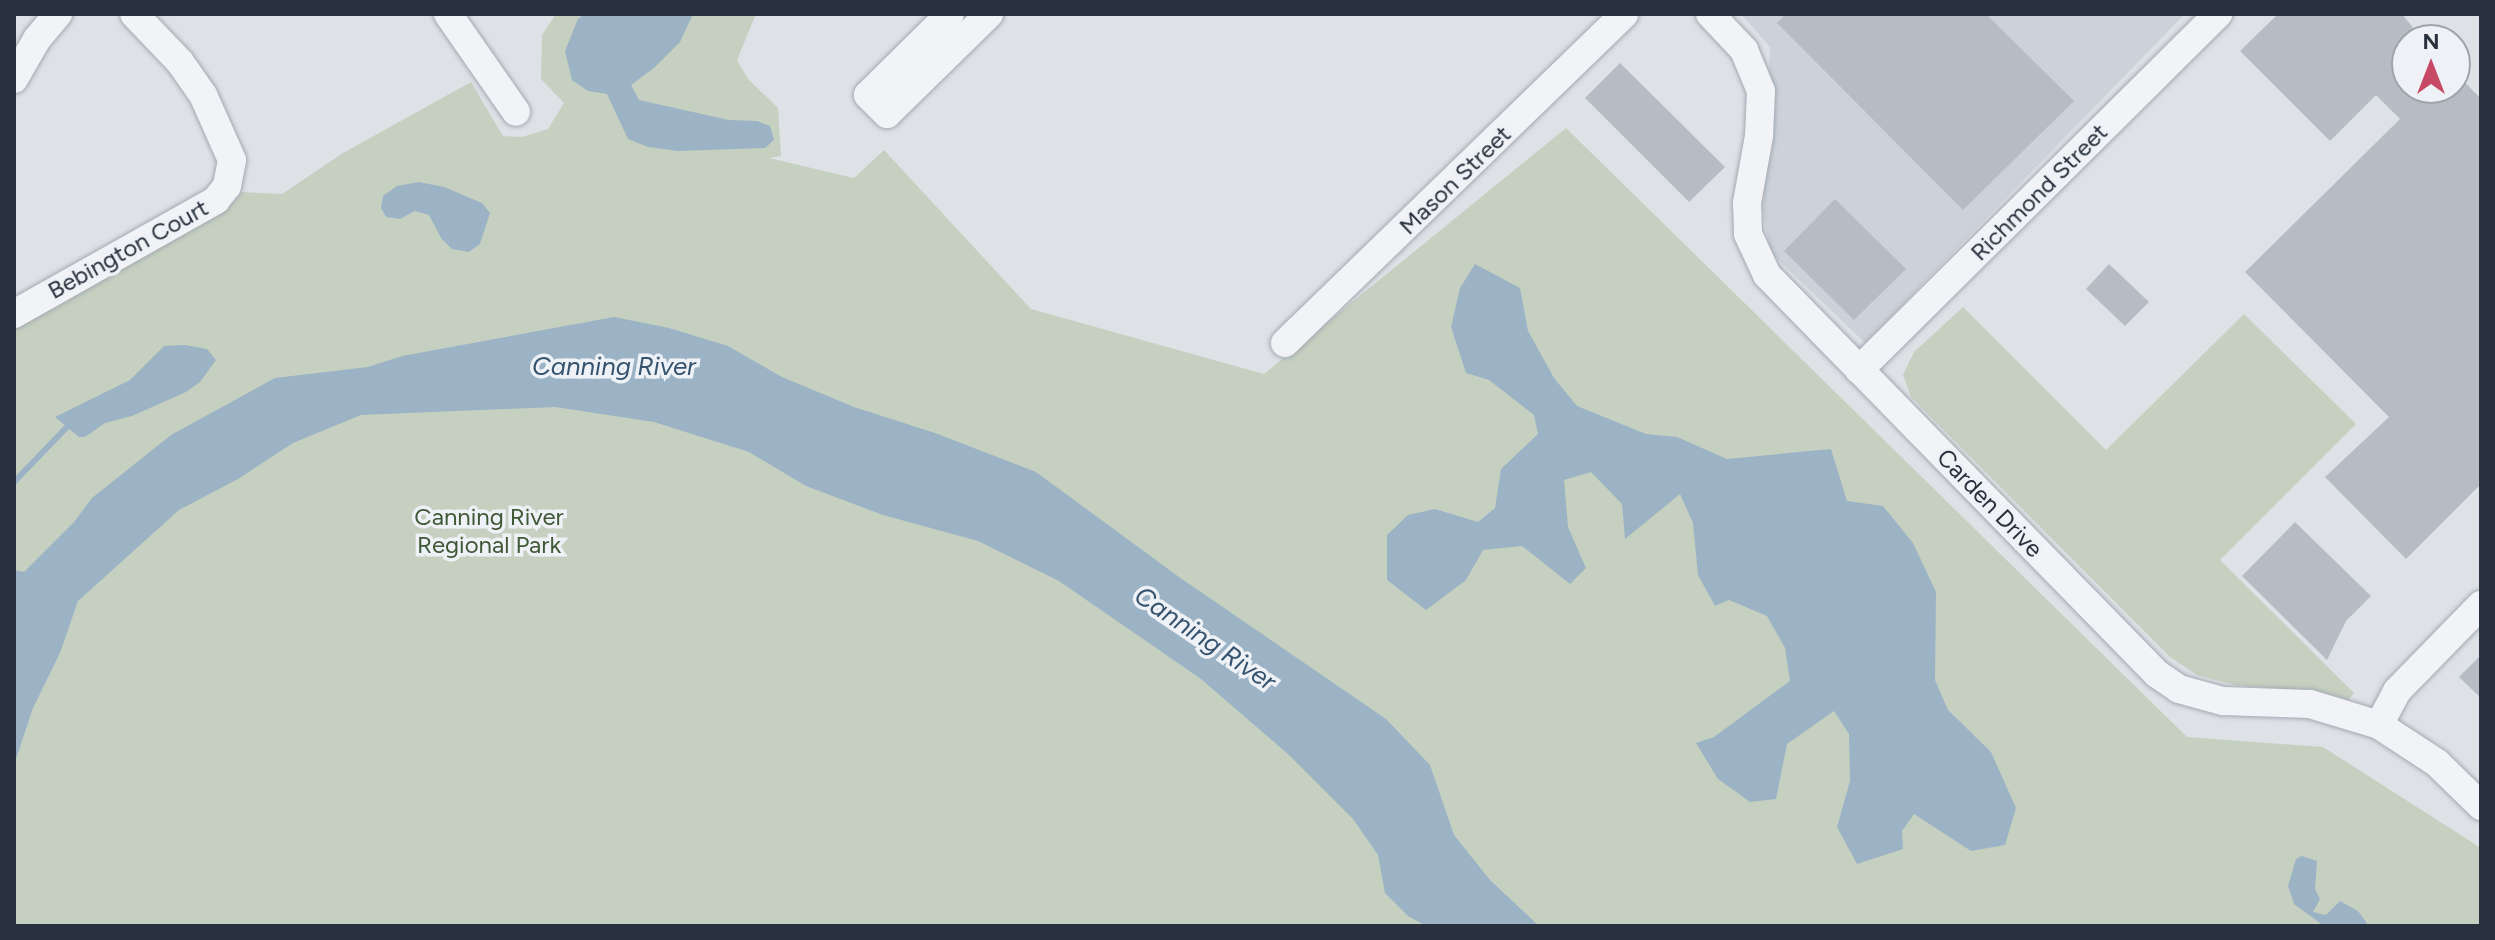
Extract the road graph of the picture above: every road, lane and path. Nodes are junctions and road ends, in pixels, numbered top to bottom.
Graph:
1 (58, 14) edge
2 (134, 14) edge
3 (448, 14) edge
4 (950, 14) edge
5 (989, 14) edge
6 (1624, 14) edge
7 (1710, 14) edge
8 (2218, 14) edge
9 (14, 79) edge
10 (516, 112) dead end
11 (14, 314) edge
12 (1285, 343) dead end
13 (1859, 370) junction
14 (2481, 605) edge
15 (2379, 725) junction
16 (2481, 806) edge

1 - 9 street
2 - 11 street, Bebington Court
3 - 10 street
4 - 5 street
6 - 12 street, Mason Street
7 - 13 street, Carden Drive
8 - 13 street, Richmond Street
13 - 15 street, Carden Drive
14 - 15 street
15 - 16 street, Carden Drive

